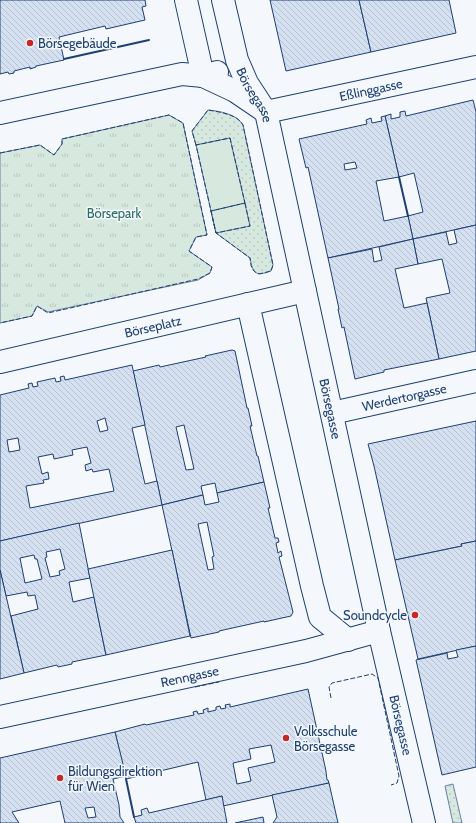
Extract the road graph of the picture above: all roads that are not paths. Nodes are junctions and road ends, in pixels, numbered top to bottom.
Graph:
1 (186, 0) edge
2 (223, 0) edge
3 (237, 60) junction
4 (476, 67) edge
5 (203, 76) junction
6 (266, 112) junction
7 (0, 113) edge
8 (305, 291) junction
9 (248, 304) junction
10 (0, 362) edge
11 (476, 382) edge
12 (332, 413) junction
13 (379, 631) junction
14 (348, 640) junction
15 (0, 717) edge
16 (424, 823) edge

1 - 5 street
2 - 3 street, Börsegasse
3 - 5 street
3 - 6 street, Börsegasse
4 - 6 street, Eßlinggasse
5 - 6 street
5 - 7 street
6 - 8 street, Börsegasse
8 - 9 street, Börseplatz
8 - 12 street, Börsegasse
9 - 10 street, Börseplatz
9 - 14 street
11 - 12 street, Werdertorgasse
12 - 13 street, Börsegasse
13 - 14 street, Renngasse
13 - 16 street, Börsegasse
14 - 15 street, Renngasse

